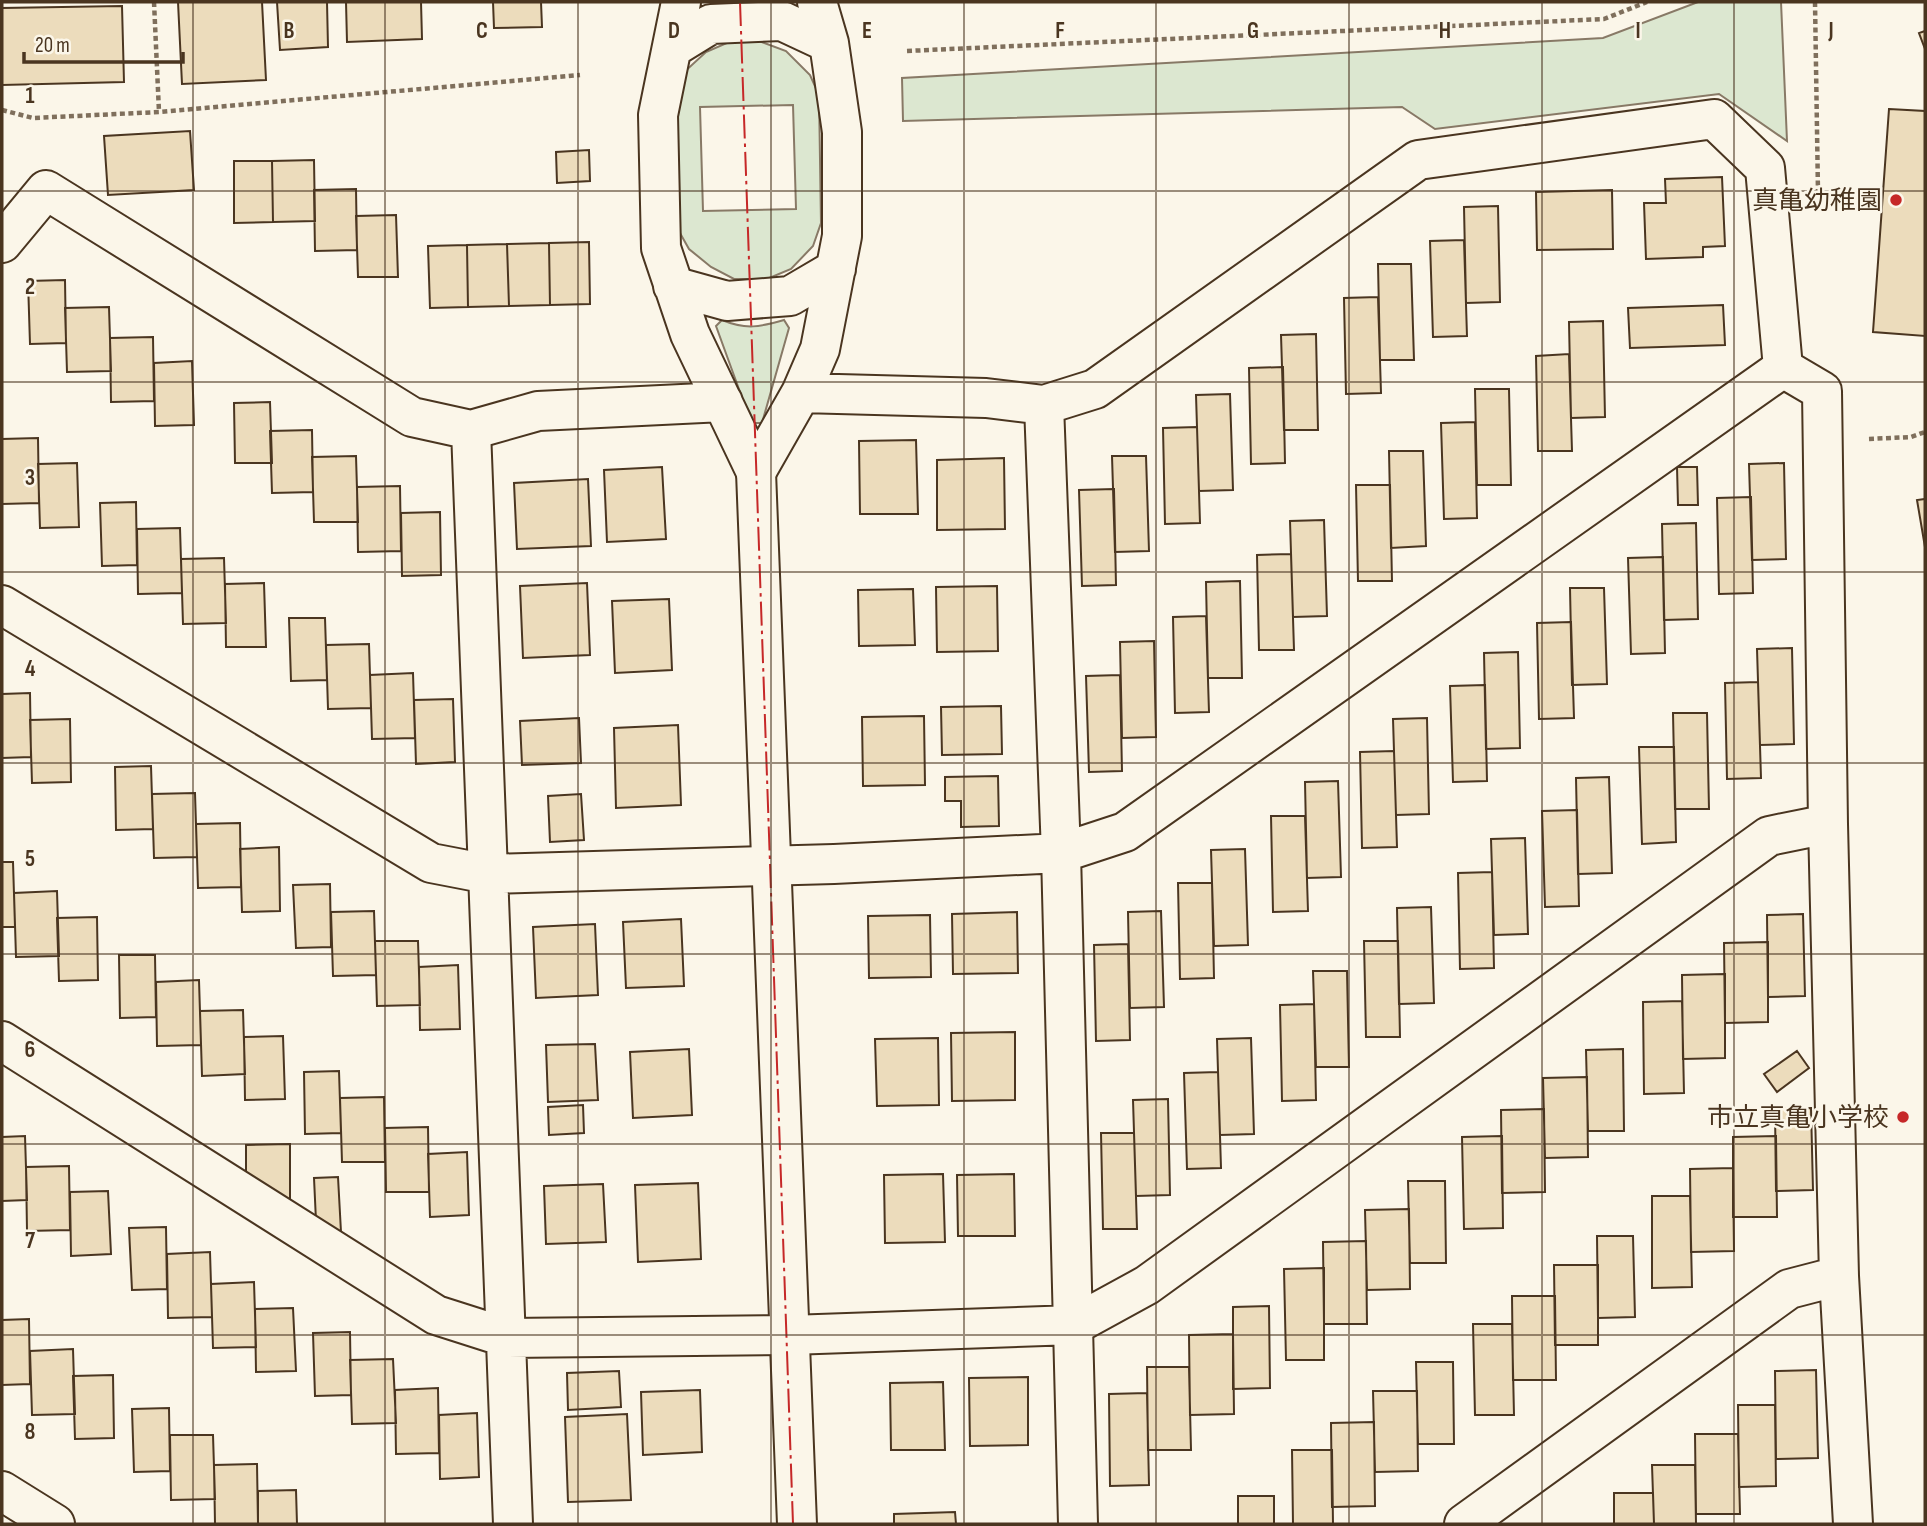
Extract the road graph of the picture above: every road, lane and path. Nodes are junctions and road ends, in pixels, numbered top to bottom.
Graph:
1 (155, 2) edge
2 (681, 2) edge
3 (817, 2) edge
4 (1647, 2) edge
5 (829, 43) junction
6 (672, 48) junction
7 (907, 51) dead end
8 (580, 75) dead end
9 (2, 110) edge
10 (159, 112) junction
11 (2, 243) edge
12 (836, 269) junction
13 (673, 286) junction
14 (1783, 368) junction
15 (801, 393) junction
16 (723, 402) junction
17 (1044, 405) junction
18 (471, 430) junction
19 (1925, 432) edge
20 (1822, 440) junction
21 (756, 472) junction
22 (2, 606) edge
23 (1828, 824) junction
24 (1061, 853) junction
25 (770, 867) junction
26 (488, 874) junction
27 (2, 1041) edge
28 (1839, 1276) junction
29 (1074, 1325) junction
30 (790, 1335) junction
31 (508, 1338) junction
32 (2, 1491) edge
33 (55, 1524) edge
34 (513, 1524) edge
35 (797, 1524) edge
36 (1078, 1524) edge
37 (1464, 1524) edge
38 (1853, 1524) edge

1 - 10 path
2 - 6 street
3 - 5 street
4 - 7 path
5 - 6 street
5 - 12 street
6 - 13 street
8 - 10 path
9 - 10 path
11 - 18 street
12 - 13 street
12 - 15 street
13 - 16 street
14 - 17 street
14 - 20 street
14 - 24 street
15 - 17 street
15 - 21 street
16 - 18 street
16 - 21 street
17 - 24 street
18 - 26 street
19 - 20 path
20 - 23 street
21 - 25 street
22 - 26 street
23 - 28 street
23 - 29 street
24 - 25 street
24 - 29 street
25 - 26 street
25 - 30 street
26 - 31 street
27 - 31 street
28 - 37 street
28 - 38 street
29 - 30 street
29 - 36 street
30 - 31 street
30 - 35 street
31 - 34 street
32 - 33 street

